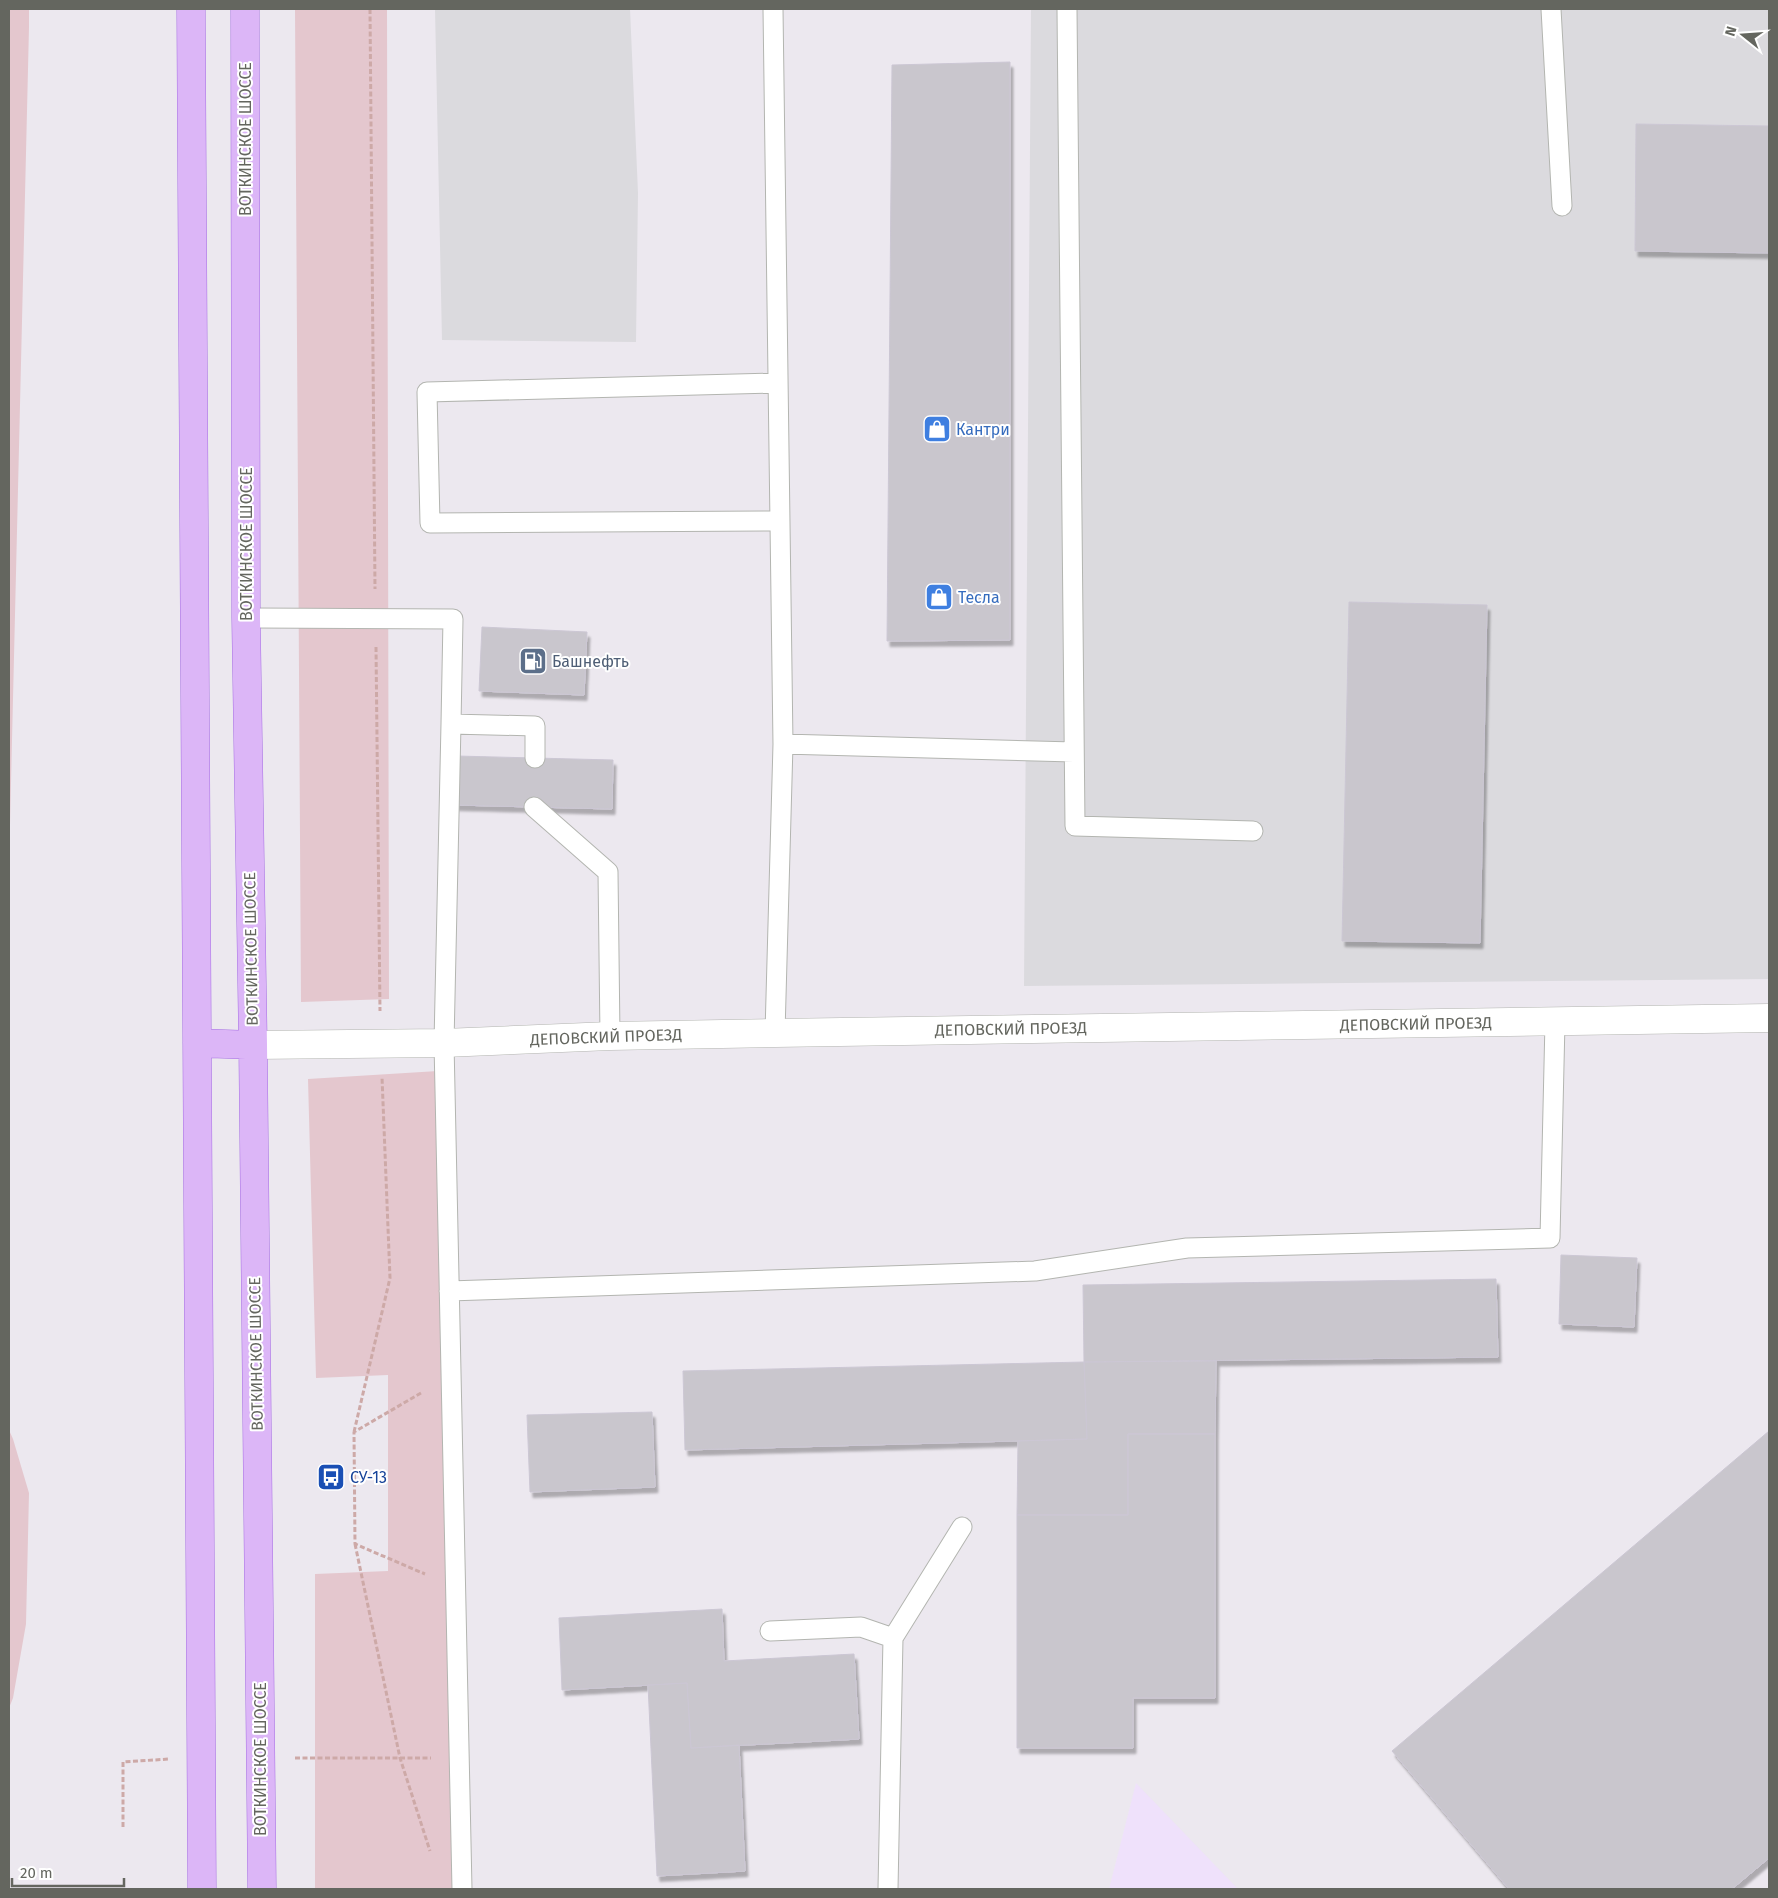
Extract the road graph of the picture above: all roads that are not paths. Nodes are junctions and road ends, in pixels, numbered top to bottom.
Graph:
1 (191, 9) edge
2 (245, 9) edge
3 (774, 9) edge
4 (1067, 9) edge
5 (1552, 9) edge
6 (1562, 206) dead end
7 (778, 383) junction
8 (780, 521) junction
9 (246, 618) junction
10 (451, 724) junction
11 (783, 744) junction
12 (1074, 752) junction
13 (535, 758) dead end
14 (534, 807) dead end
15 (1253, 831) dead end
16 (1769, 1018) edge
17 (1555, 1022) junction
18 (776, 1033) junction
19 (610, 1036) junction
20 (197, 1043) junction
21 (444, 1043) junction
22 (253, 1046) junction
23 (449, 1291) junction
24 (962, 1527) dead end
25 (770, 1631) dead end
26 (893, 1638) junction
27 (202, 1889) edge
28 (262, 1889) edge
29 (462, 1889) edge
30 (888, 1889) edge

1 - 20 main road
2 - 9 main road, ВОТКИНСКОЕ ШОССЕ
3 - 7 lane
4 - 12 lane
5 - 6 lane
7 - 8 lane
7 - 8 lane
8 - 11 lane
9 - 10 lane
9 - 22 main road, ВОТКИНСКОЕ ШОССЕ
10 - 13 lane
10 - 21 lane
11 - 12 lane
11 - 18 lane
12 - 15 lane
14 - 19 lane
16 - 17 street, ДЕПОВСКИЙ ПРОЕЗД
17 - 18 street, ДЕПОВСКИЙ ПРОЕЗД
17 - 23 lane
18 - 19 street, ДЕПОВСКИЙ ПРОЕЗД
19 - 21 street, ДЕПОВСКИЙ ПРОЕЗД
20 - 22 main road
20 - 27 main road
21 - 22 street, ДЕПОВСКИЙ ПРОЕЗД
21 - 23 lane
22 - 28 main road, ВОТКИНСКОЕ ШОССЕ
23 - 29 lane
24 - 26 lane
25 - 26 lane
26 - 30 lane

